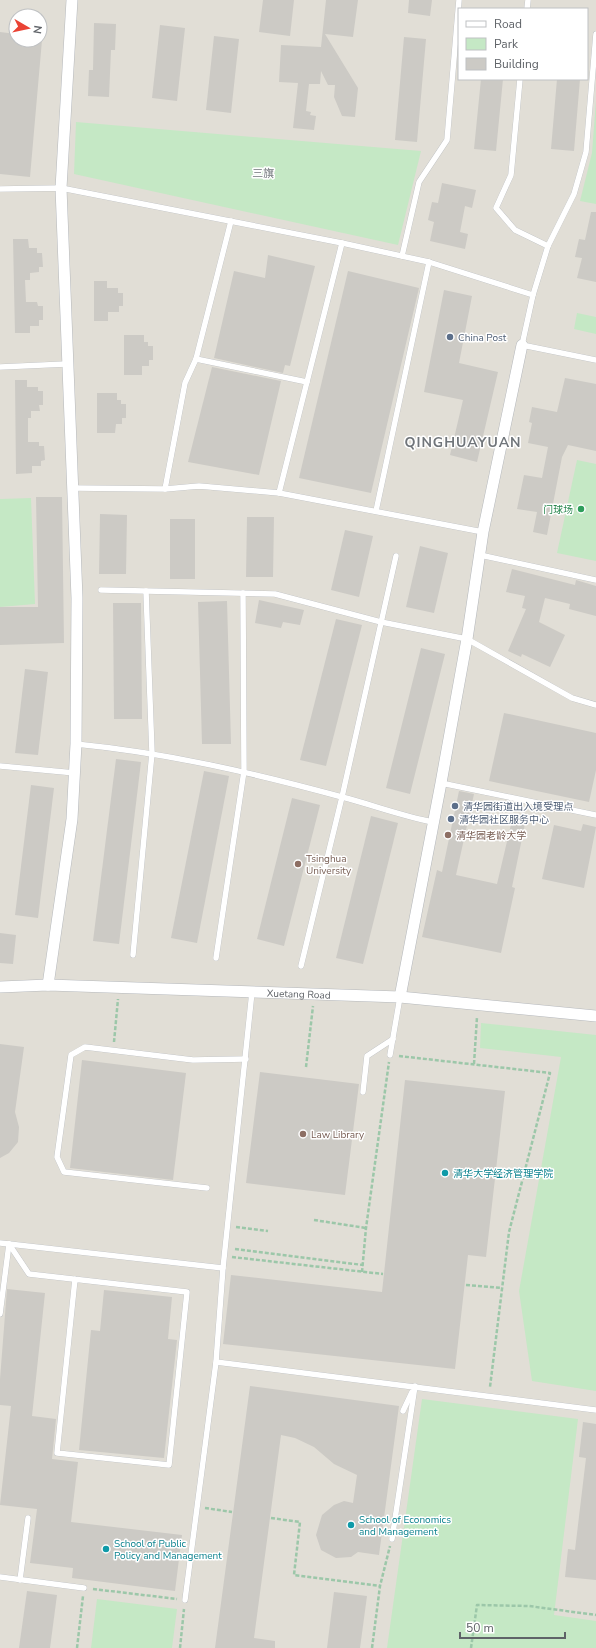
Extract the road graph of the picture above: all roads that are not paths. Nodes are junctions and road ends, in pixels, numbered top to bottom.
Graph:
1 (72, 0) edge
2 (458, 12) edge
3 (596, 34) edge
4 (520, 80) edge
5 (0, 188) edge
6 (61, 188) junction
7 (231, 221) junction
8 (342, 242) junction
9 (548, 246) junction
10 (402, 256) junction
11 (429, 262) junction
12 (533, 295) junction
13 (522, 345) junction
14 (196, 359) junction
15 (596, 360) edge
16 (66, 364) junction
17 (0, 367) edge
18 (307, 382) junction
19 (73, 488) junction
20 (165, 489) junction
21 (279, 494) junction
22 (376, 511) junction
23 (483, 532) junction
24 (480, 554) junction
25 (396, 556) dead end
26 (596, 580) edge
27 (101, 590) dead end
28 (146, 591) junction
29 (243, 593) junction
30 (381, 622) junction
31 (467, 639) junction
32 (596, 704) edge
33 (76, 744) junction
34 (152, 753) junction
35 (0, 766) edge
36 (244, 771) junction
37 (75, 772) junction
38 (441, 783) junction
39 (342, 797) junction
40 (596, 815) edge
41 (433, 822) junction
42 (133, 955) dead end
43 (216, 958) dead end
44 (301, 966) dead end
45 (48, 985) junction
46 (0, 988) edge
47 (252, 992) junction
48 (400, 997) junction
49 (596, 1016) edge
50 (393, 1039) junction
51 (390, 1055) road end
52 (246, 1059) junction
53 (363, 1092) dead end
54 (207, 1188) dead end
55 (0, 1243) edge
56 (9, 1244) junction
57 (223, 1268) junction
58 (75, 1279) junction
59 (0, 1314) edge
60 (216, 1362) junction
61 (414, 1386) junction
62 (596, 1410) edge
63 (403, 1411) dead end
64 (28, 1518) dead end
65 (392, 1538) road end
66 (0, 1577) edge
67 (20, 1580) junction
68 (84, 1588) road end
69 (185, 1600) road end

1 - 6 street
2 - 10 lane
3 - 9 lane
4 - 9 lane
5 - 6 lane
6 - 7 lane
6 - 16 street
7 - 8 lane
7 - 14 lane
8 - 10 lane
8 - 18 lane
9 - 12 lane
10 - 11 lane
11 - 12 lane
11 - 22 lane
12 - 13 lane
13 - 15 lane
13 - 23 street
14 - 18 lane
14 - 20 lane
16 - 17 lane
16 - 19 street
18 - 21 lane
19 - 20 lane
19 - 33 street
20 - 21 lane
21 - 22 lane
22 - 23 lane
23 - 24 street
24 - 26 lane
24 - 31 street
25 - 30 lane
27 - 28 lane
28 - 29 lane
28 - 34 lane
29 - 30 lane
29 - 36 lane
30 - 31 lane
30 - 39 lane
31 - 32 lane
31 - 38 street
33 - 34 lane
33 - 37 street
34 - 36 lane
34 - 42 lane
35 - 37 lane
36 - 39 lane
36 - 43 lane
37 - 45 street
38 - 40 lane
38 - 41 street
39 - 41 lane
39 - 44 lane
41 - 48 street
45 - 46 street, Xuetang Road
45 - 47 street, Xuetang Road
47 - 48 street, Xuetang Road
47 - 52 lane
48 - 49 street, Xuetang Road
48 - 50 lane
50 - 51 lane
50 - 53 lane
52 - 54 lane
52 - 57 lane
55 - 56 lane
56 - 57 lane
56 - 58 lane
56 - 59 lane
57 - 60 lane
58 - 58 lane
60 - 61 lane
60 - 69 lane
61 - 62 lane
61 - 63 lane
61 - 65 lane
64 - 67 lane
66 - 67 lane
67 - 68 lane

